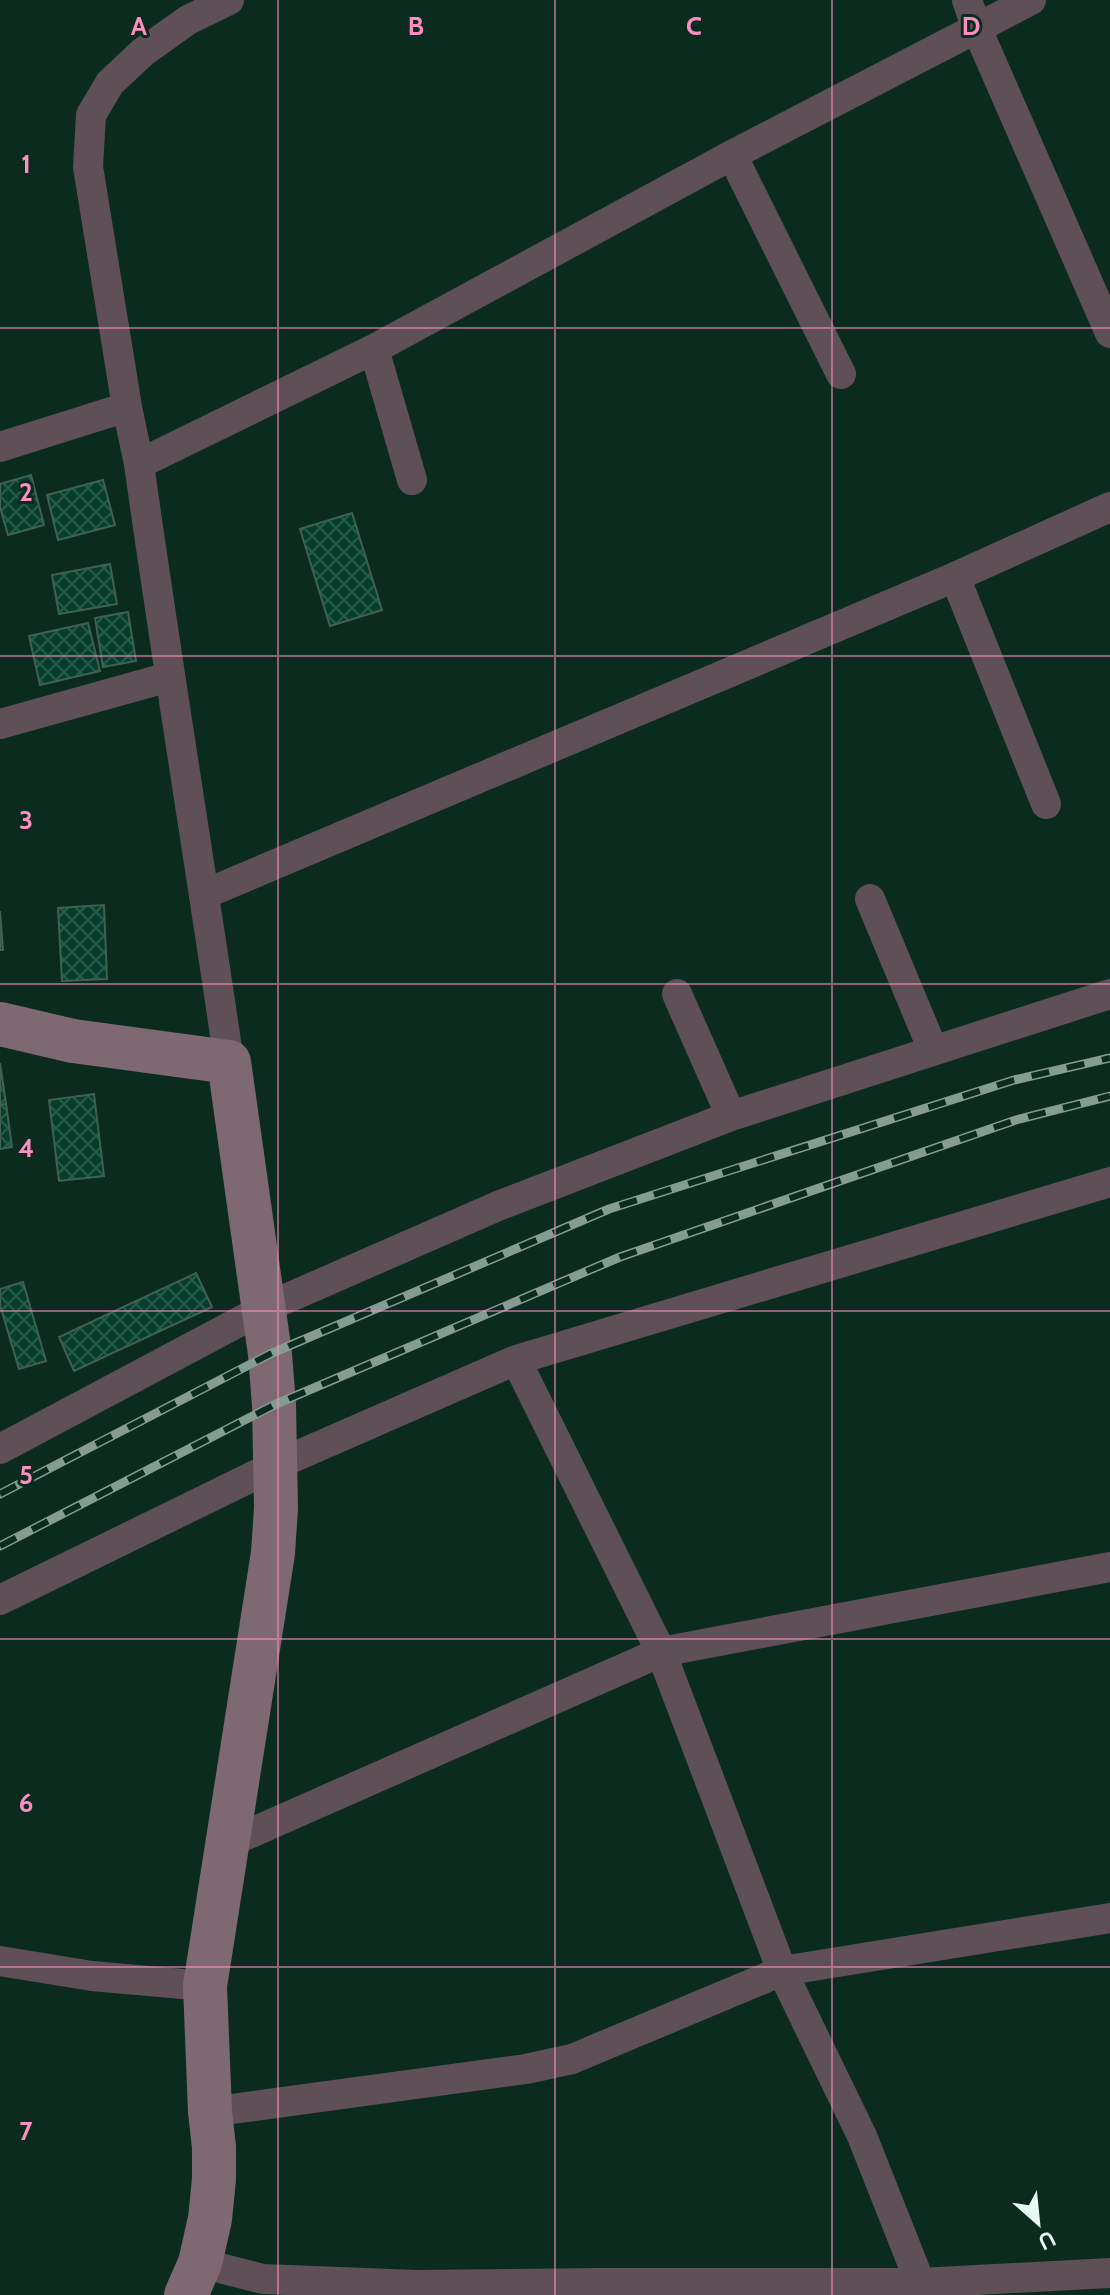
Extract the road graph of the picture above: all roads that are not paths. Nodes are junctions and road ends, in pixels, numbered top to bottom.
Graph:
1 (229, 0) edge
2 (967, 0) edge
3 (1031, 0) edge
4 (977, 29) junction
5 (732, 155) junction
6 (1103, 298) edge
7 (1110, 333) edge
8 (374, 349) junction
9 (841, 374) dead end
10 (127, 407) junction
11 (0, 447) edge
12 (139, 464) junction
13 (412, 480) dead end
14 (1110, 507) edge
15 (955, 577) junction
16 (169, 677) junction
17 (0, 724) edge
18 (1046, 804) dead end
19 (205, 894) junction
20 (870, 899) dead end
21 (677, 994) dead end
22 (1110, 994) edge
23 (0, 1024) edge
24 (933, 1050) junction
25 (229, 1062) junction
26 (731, 1116) junction
27 (1110, 1182) edge
28 (265, 1308) junction
29 (516, 1360) junction
30 (0, 1449) edge
31 (276, 1465) junction
32 (1110, 1567) edge
33 (0, 1600) edge
34 (661, 1652) junction
35 (228, 1843) junction
36 (1110, 1918) edge
37 (0, 1961) edge
38 (782, 1971) junction
39 (205, 1986) junction
40 (210, 2112) junction
41 (1110, 2273) edge
42 (194, 2277) edge
43 (923, 2289) edge
44 (417, 2290) edge

1 - 10 street
2 - 4 street
3 - 4 street
4 - 5 street
4 - 6 street
5 - 8 street
5 - 9 street
6 - 7 street
8 - 12 street
8 - 13 street
10 - 11 street
10 - 12 street
12 - 16 street
14 - 15 street
15 - 18 street
15 - 19 street
16 - 17 street
16 - 19 street
19 - 25 street
20 - 24 street
21 - 26 street
22 - 24 street
23 - 25 street
24 - 26 street
25 - 28 street
26 - 28 street
27 - 29 street
28 - 30 street
28 - 31 street
29 - 31 street
29 - 34 street
31 - 33 street
31 - 35 street
32 - 34 street
34 - 35 street
34 - 38 street
35 - 39 street
36 - 38 street
37 - 39 street
38 - 40 street
38 - 43 street
39 - 40 street
40 - 42 street
41 - 43 street
42 - 44 street
43 - 44 street

